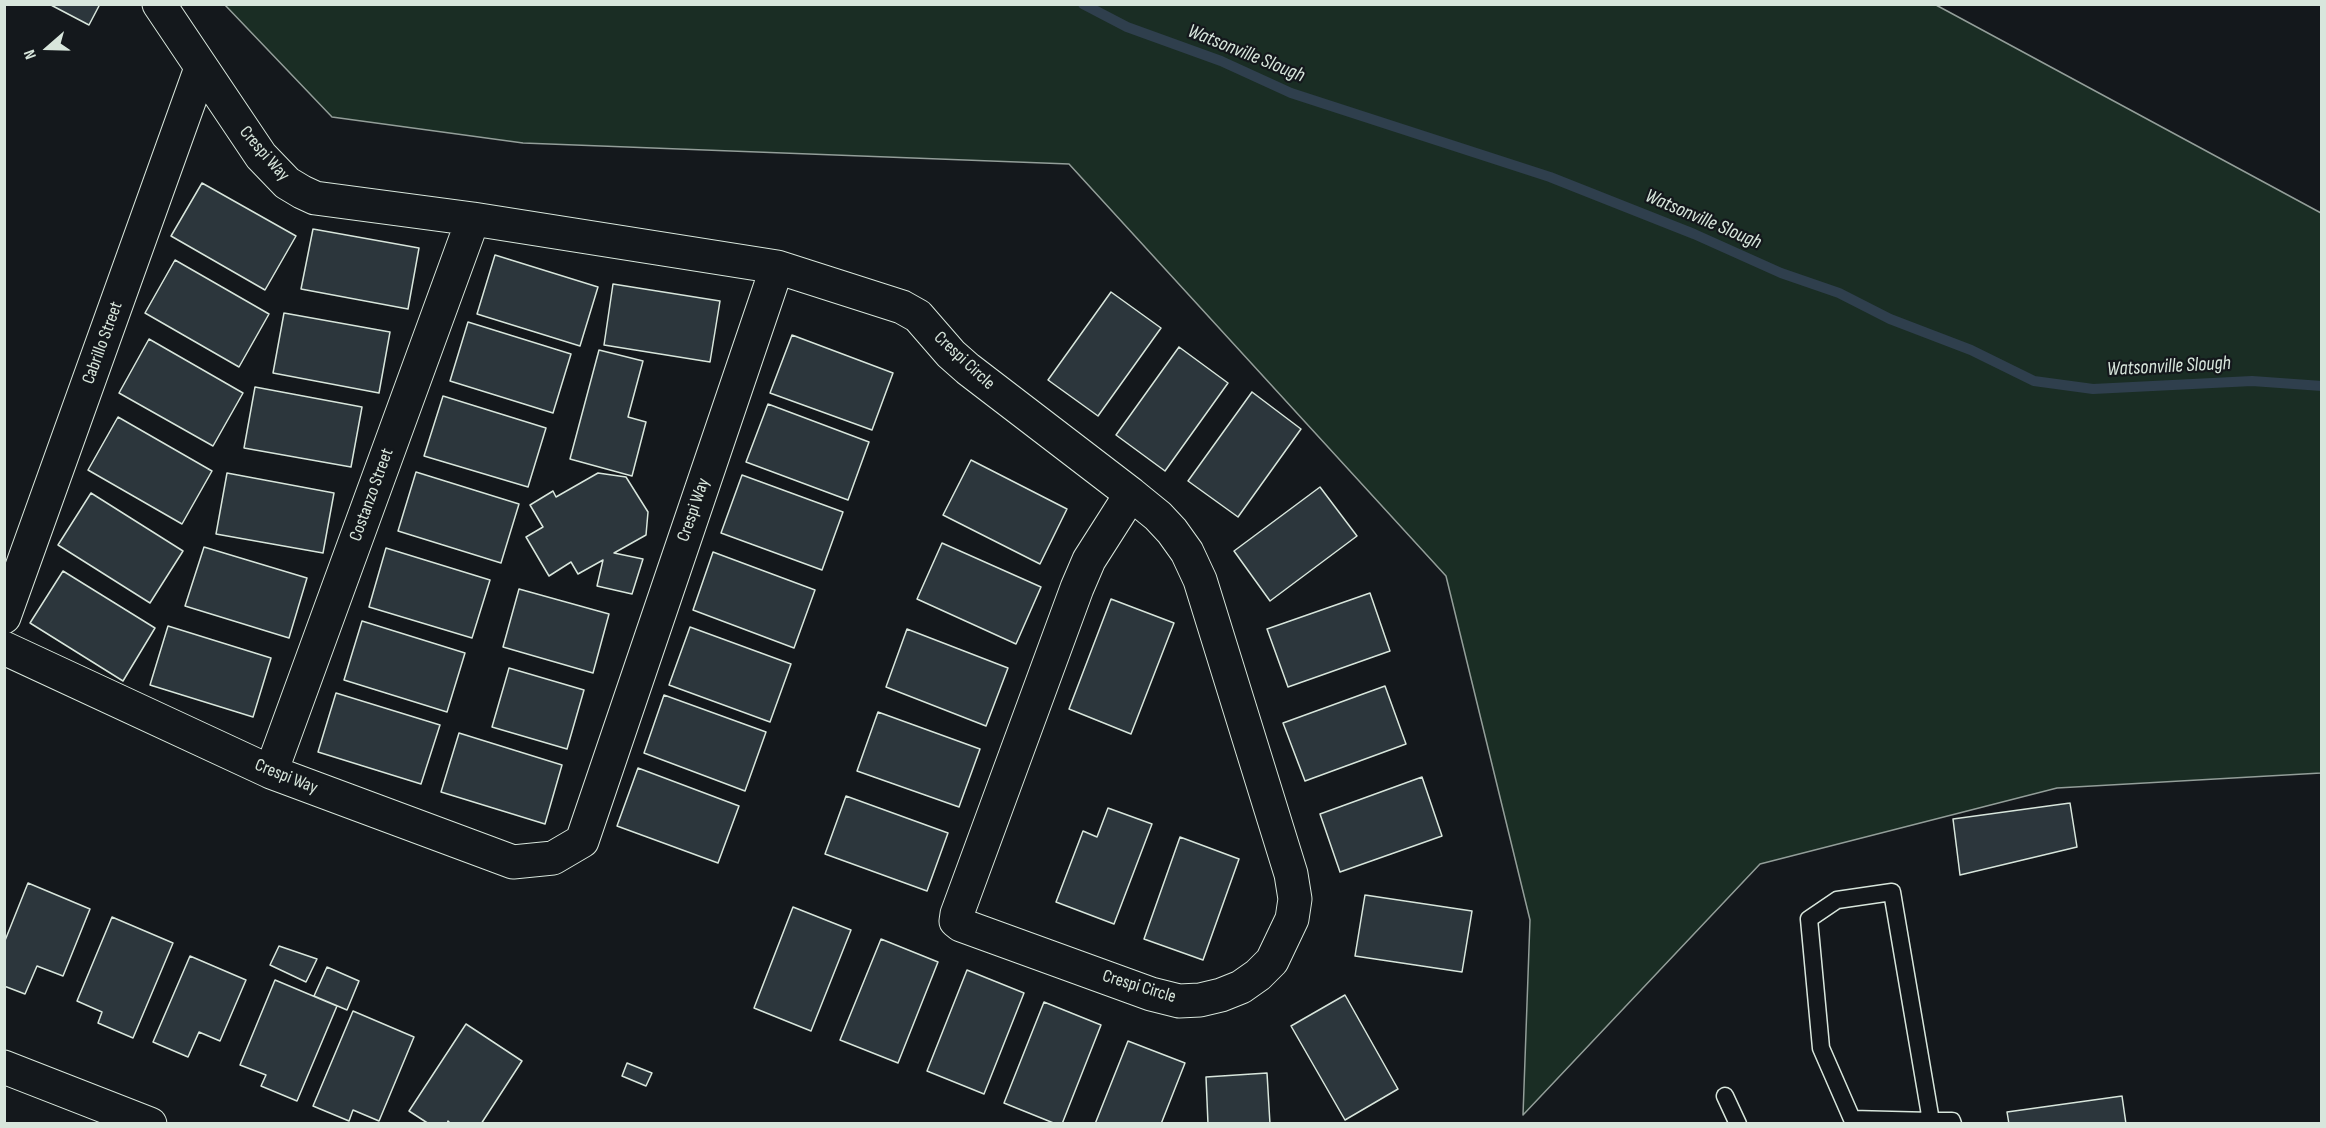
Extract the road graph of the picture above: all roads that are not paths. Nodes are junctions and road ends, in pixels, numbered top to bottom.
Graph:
1 (159, 4) edge
2 (201, 68) junction
3 (473, 219) junction
4 (777, 267) junction
5 (1131, 494) junction
6 (4, 617) edge
7 (4, 648) edge
8 (271, 772) junction
9 (4, 1067) edge
10 (1725, 1096) dead end
11 (1930, 1121) junction
12 (150, 1124) edge
13 (1738, 1124) edge
14 (1953, 1124) edge

1 - 2 street, Crespi Way
2 - 3 street, Crespi Way
2 - 6 street, Cabrillo Street
3 - 4 street, Crespi Way
3 - 8 street, Costanzo Street
4 - 5 street, Crespi Circle
4 - 8 street, Crespi Way
5 - 5 street, Crespi Circle
7 - 8 street, Crespi Way
9 - 12 street
10 - 13 lane
11 - 11 lane
11 - 14 lane

